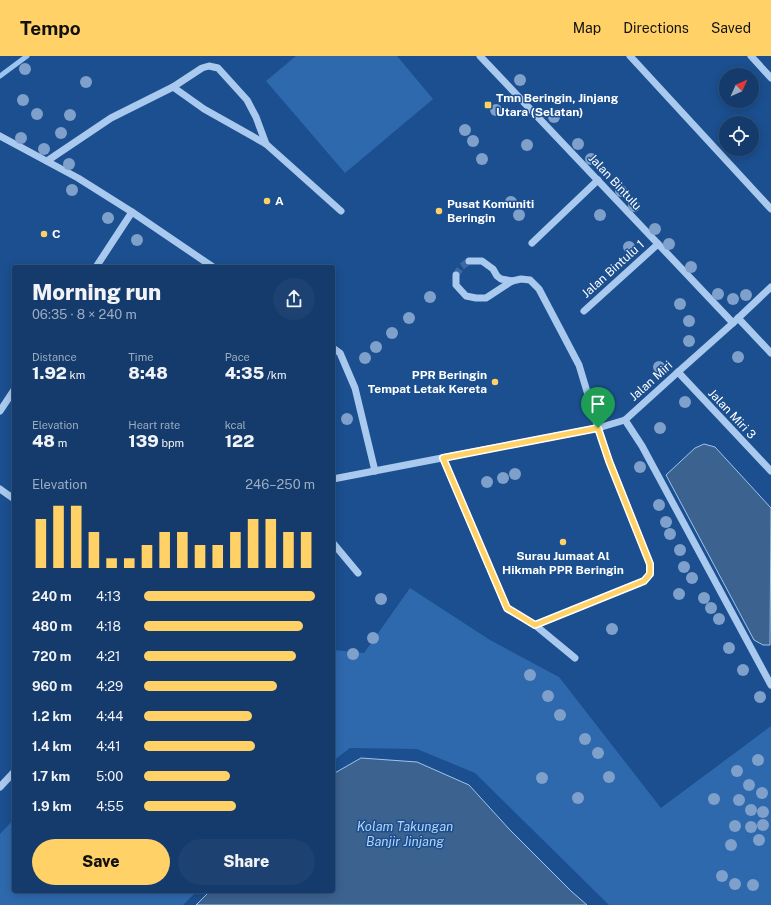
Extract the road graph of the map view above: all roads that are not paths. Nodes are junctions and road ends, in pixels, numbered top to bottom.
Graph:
1 (480, 56) edge
2 (630, 56) edge
3 (751, 56) edge
4 (771, 78) edge
5 (173, 87) junction
6 (0, 136) edge
7 (266, 144) junction
8 (47, 162) junction
9 (598, 180) junction
10 (771, 209) edge
11 (341, 211) dead end
12 (132, 212) junction
13 (532, 243) dead end
14 (658, 244) junction
15 (469, 261) dead end
16 (97, 265) edge
17 (210, 265) edge
18 (456, 275) dead end
19 (512, 281) junction
20 (771, 287) edge
21 (584, 311) dead end
22 (736, 321) junction
23 (335, 349) edge
24 (771, 353) edge
25 (678, 372) junction
26 (12, 393) edge
27 (0, 412) edge
28 (625, 420) junction
29 (598, 428) junction
30 (443, 458) junction
31 (375, 471) junction
32 (771, 471) edge
33 (335, 479) edge
34 (0, 489) edge
35 (12, 498) edge
36 (335, 545) edge
37 (358, 573) dead end
38 (535, 625) junction
39 (575, 658) dead end
40 (771, 685) edge
41 (12, 774) edge
42 (0, 787) edge

1 - 9 street, Jalan Bintulu
2 - 10 street
3 - 4 street
5 - 7 street
5 - 7 street
5 - 8 street
6 - 8 street
7 - 11 street
8 - 12 street
9 - 13 street
9 - 14 street, Jalan Bintulu
12 - 16 street
12 - 17 street
14 - 21 street, Jalan Bintulu 1
14 - 22 street, Jalan Bintulu
15 - 19 street
18 - 19 street
19 - 29 street
20 - 22 street, Jalan Miri
22 - 24 street, Jalan Bintulu
22 - 25 street, Jalan Miri
23 - 31 street
25 - 28 street, Jalan Miri
25 - 32 street, Jalan Miri 3
26 - 27 street
28 - 29 street, Jalan Miri
28 - 40 street
29 - 30 street, Jalan Miri
29 - 38 street
30 - 31 street, Jalan Miri
30 - 38 street
31 - 33 street, Jalan Miri
34 - 35 street
36 - 37 street
38 - 39 street
41 - 42 street

